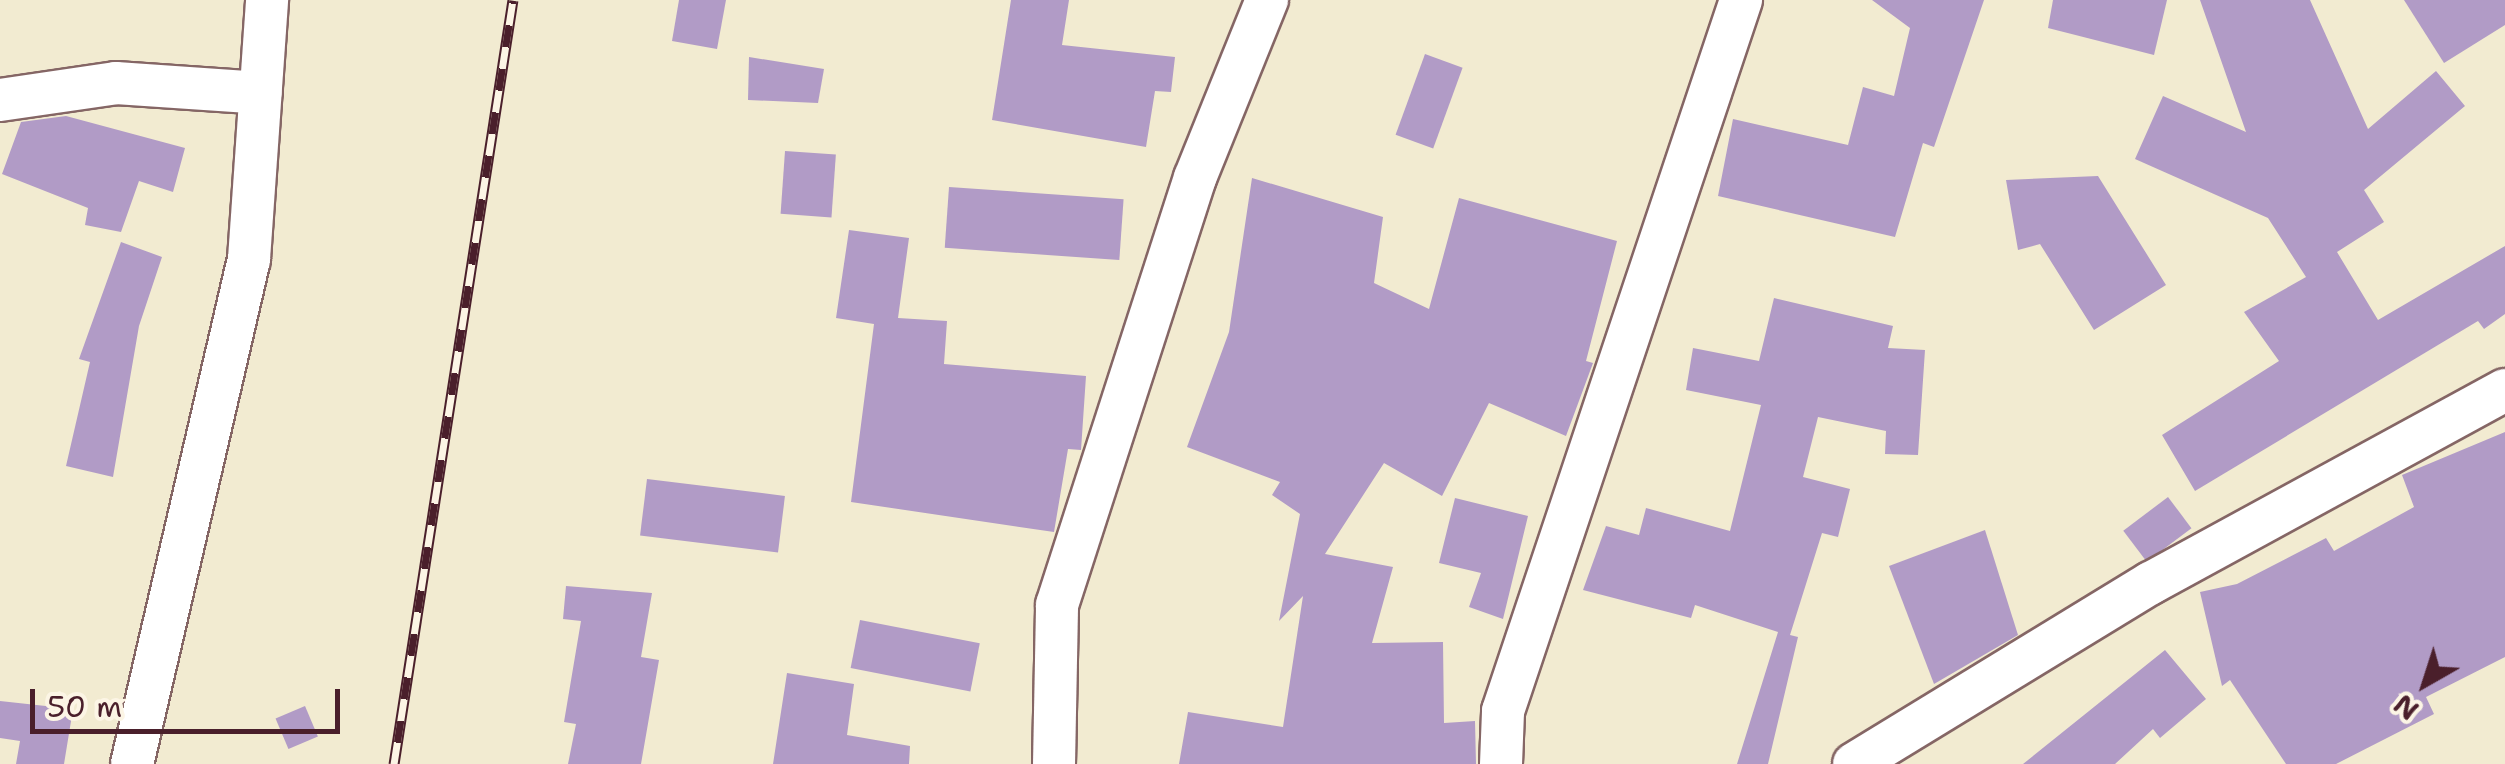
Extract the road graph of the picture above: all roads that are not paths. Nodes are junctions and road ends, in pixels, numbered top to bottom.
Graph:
1 (268, 0) edge
2 (1267, 0) edge
3 (1741, 0) edge
4 (262, 93) junction
5 (0, 100) edge
6 (2505, 390) edge
7 (132, 764) edge
8 (1054, 764) edge
9 (1501, 764) edge
10 (1854, 764) edge

1 - 4 street
2 - 8 street
3 - 9 street
4 - 5 street
4 - 7 street
6 - 10 street

